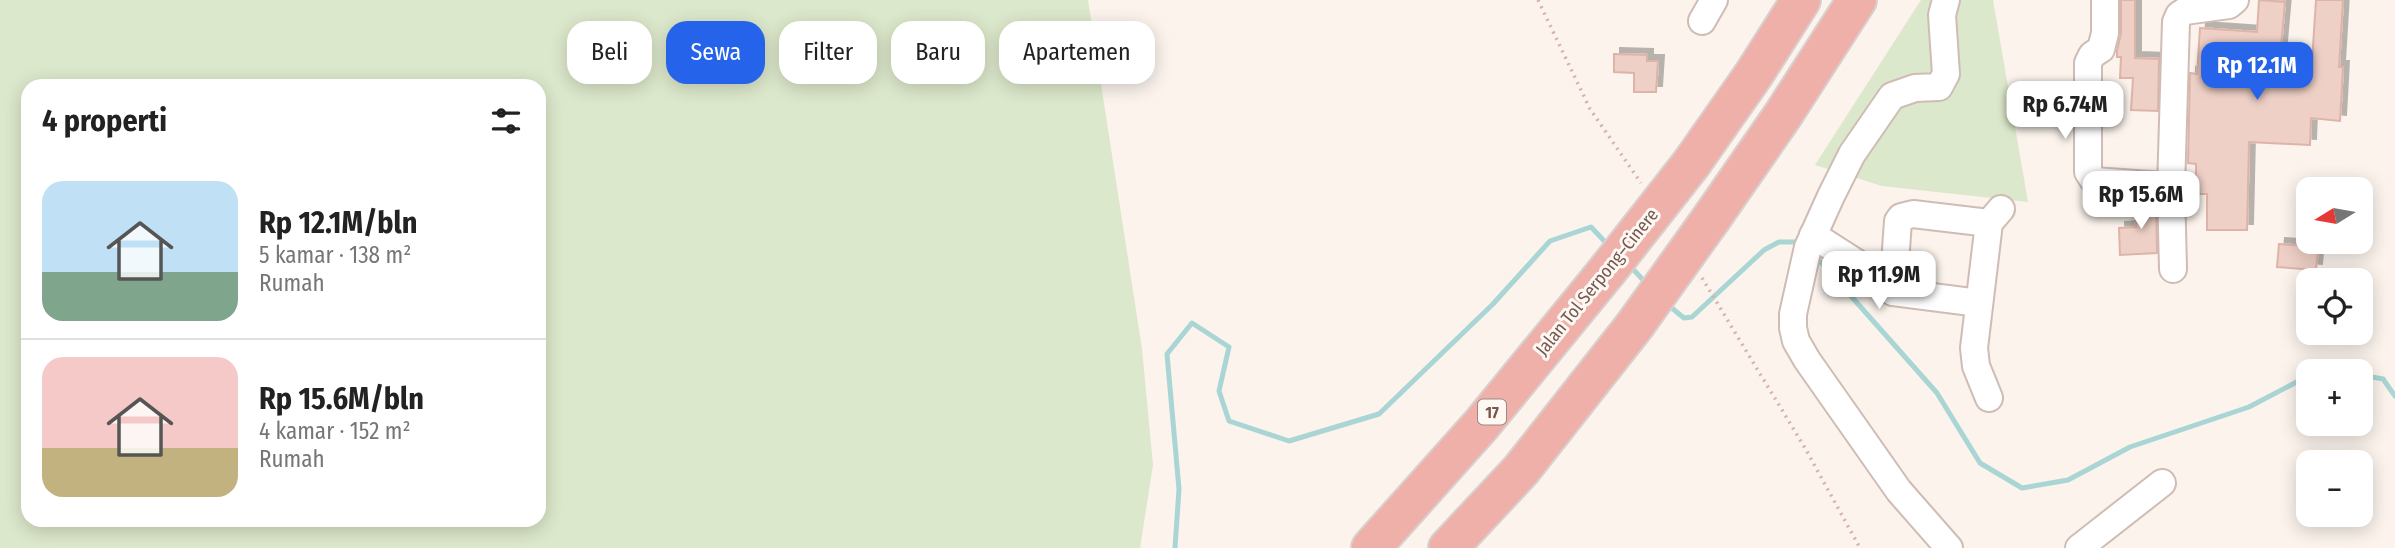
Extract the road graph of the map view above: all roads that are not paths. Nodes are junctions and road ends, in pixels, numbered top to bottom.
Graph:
1 (1801, 0) edge
2 (1857, 0) edge
3 (1946, 0) edge
4 (2105, 0) edge
5 (2235, 0) edge
6 (2164, 186) dead end
7 (1813, 235) junction
8 (2174, 269) dead end
9 (1893, 292) junction
10 (1979, 303) junction
11 (1989, 398) dead end
12 (2162, 483) dead end
13 (1371, 548) edge
14 (1448, 548) edge
15 (1949, 548) edge
16 (2079, 548) edge

1 - 13 highway, Jalan Tol Serpong–Cinere / 17, bridge
2 - 14 highway, bridge
3 - 7 street
4 - 6 street
5 - 8 street
7 - 9 street
7 - 15 street
9 - 10 street
9 - 10 street
10 - 11 street
12 - 16 street

